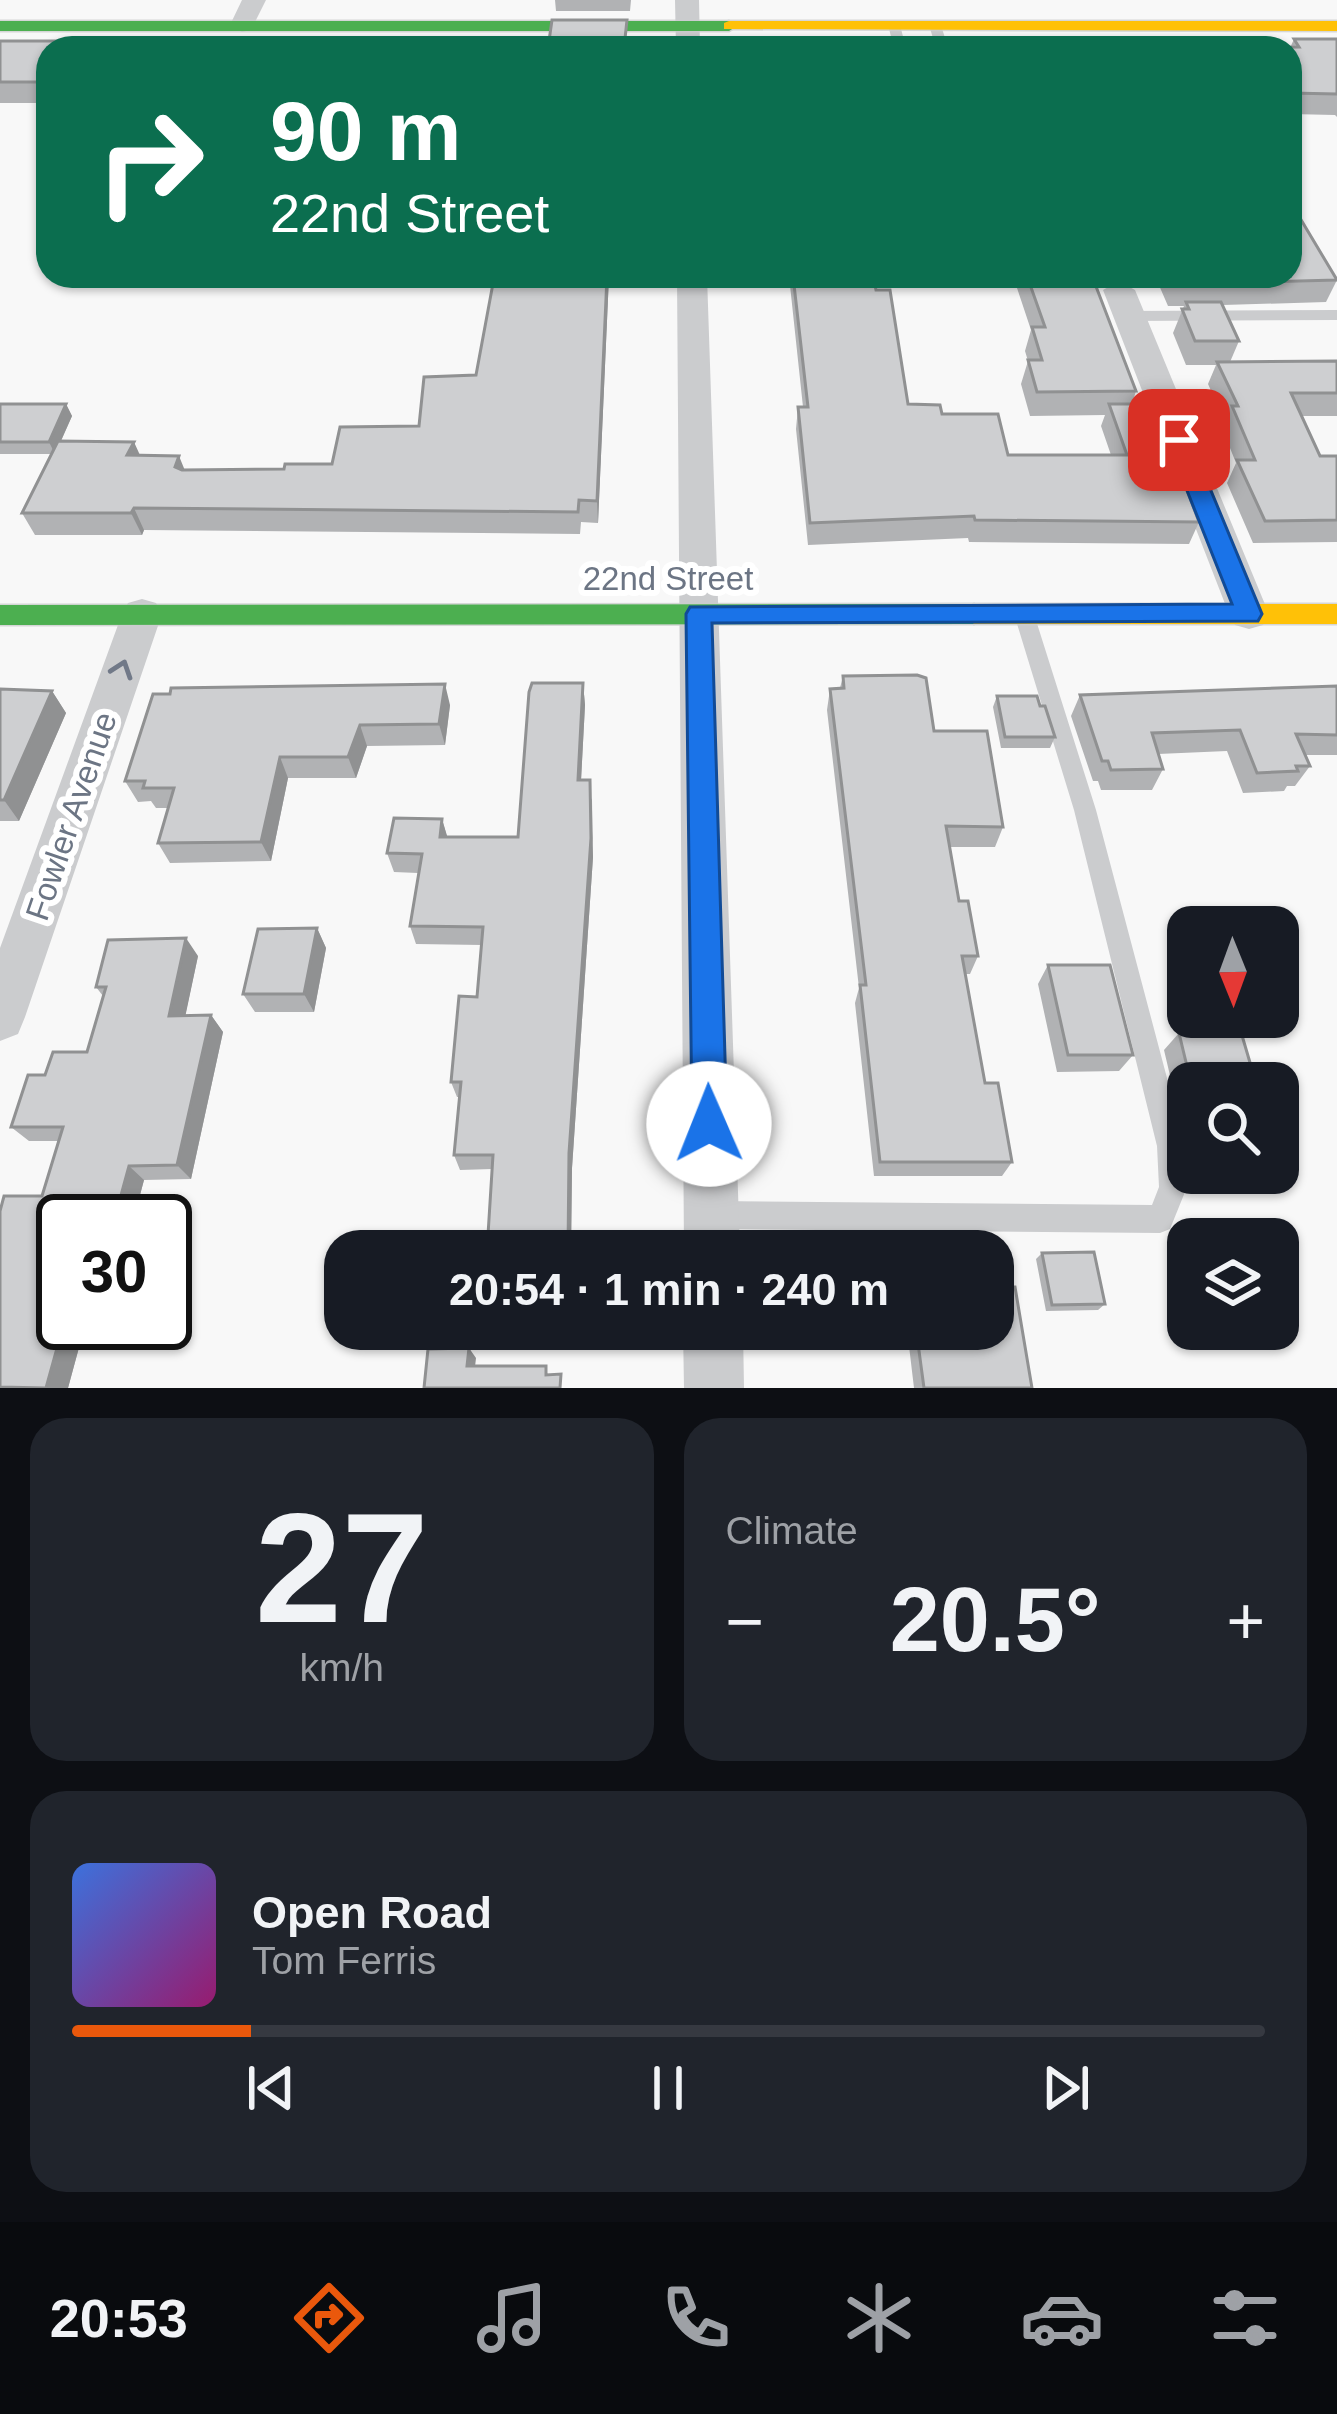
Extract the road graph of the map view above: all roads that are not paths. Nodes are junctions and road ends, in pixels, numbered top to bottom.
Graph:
1 (248, 13) edge
2 (687, 24) edge
3 (0, 26) edge
4 (1337, 26) edge
5 (302, 36) edge
6 (881, 36) edge
7 (974, 36) edge
8 (692, 288) edge
9 (1124, 303) joint
10 (1337, 315) edge
11 (142, 614) junction
12 (699, 614) junction
13 (1024, 614) junction
14 (1249, 614) junction
15 (1337, 614) edge
16 (0, 615) edge
17 (0, 1017) edge
18 (711, 1230) edge
19 (807, 1230) edge
20 (713, 1350) edge
21 (714, 1388) edge

1 - 3 street
1 - 5 street
2 - 5 street
2 - 6 street
4 - 7 street
8 - 12 street
9 - 10 lane
9 - 14 street
11 - 12 street, 22nd Street
11 - 16 street, 22nd Street
17 -> 11 street, Fowler Avenue
12 - 13 street, 22nd Street
12 - 18 street
13 - 14 street, 22nd Street
13 - 19 lane
14 - 15 street, 22nd Street
20 - 21 street

